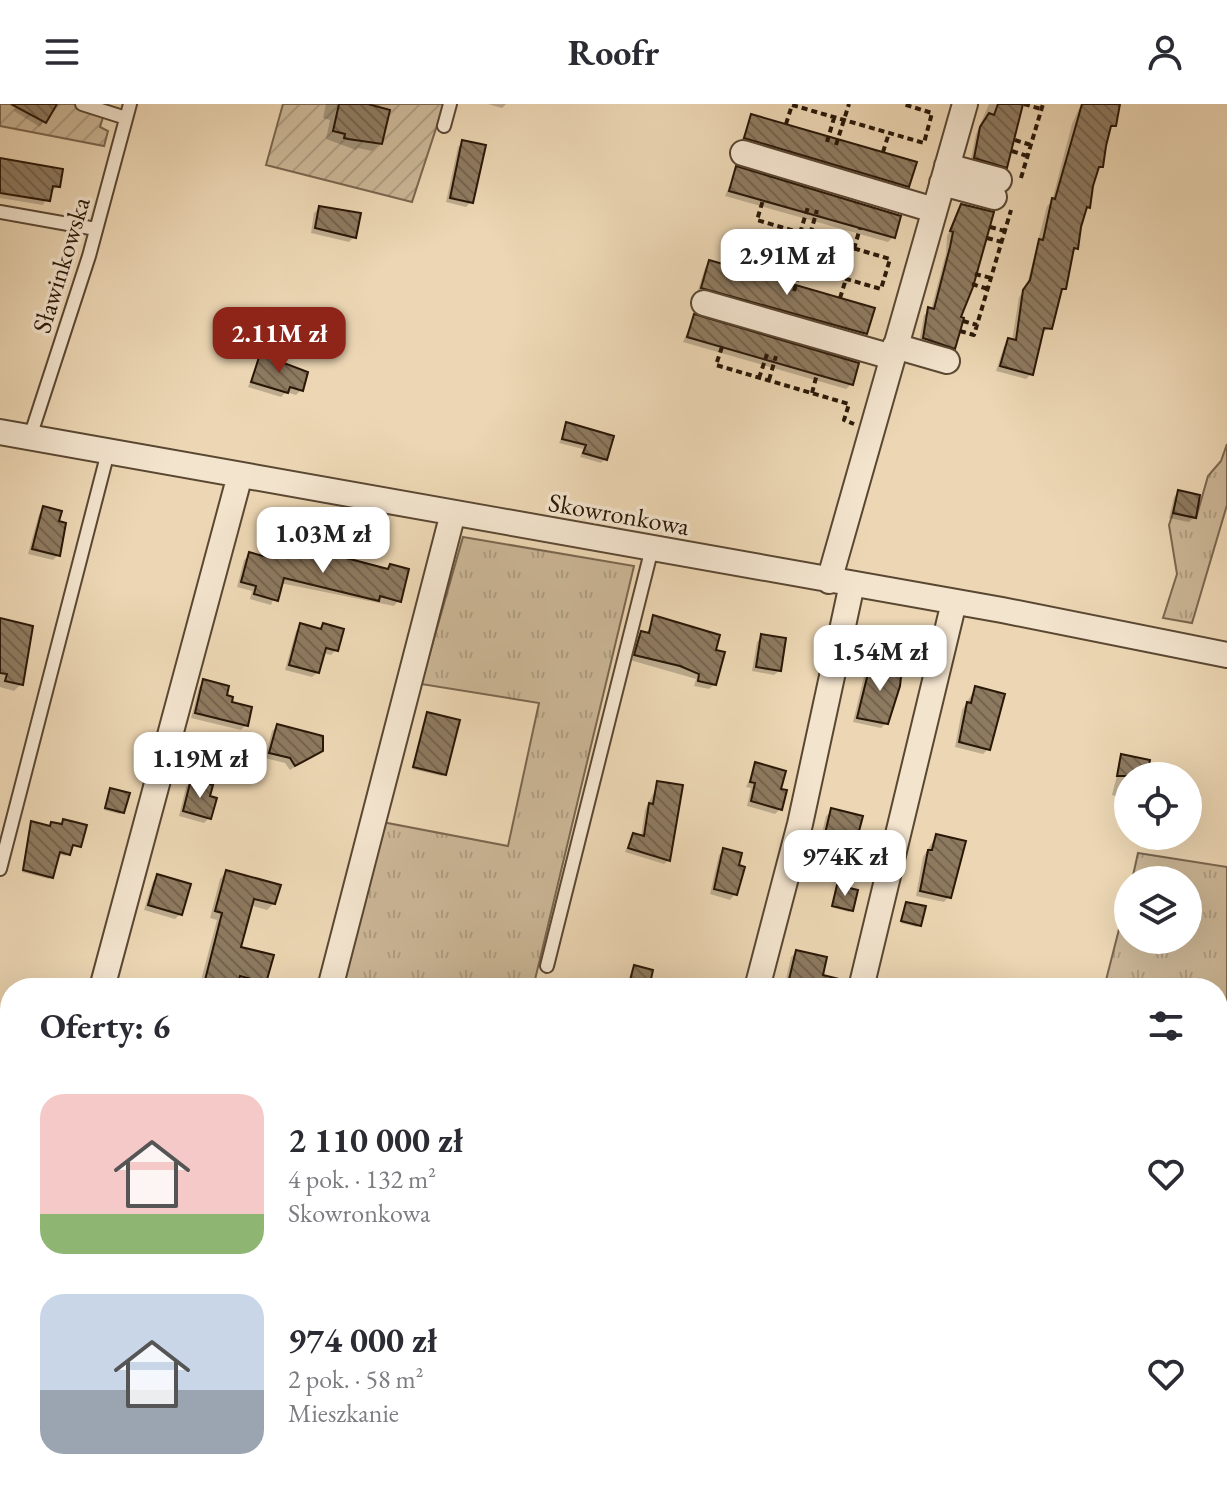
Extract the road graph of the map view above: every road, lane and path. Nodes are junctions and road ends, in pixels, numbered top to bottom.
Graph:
1 (82, 104) edge
2 (130, 104) edge
3 (450, 104) edge
4 (849, 104) edge
5 (903, 104) edge
6 (965, 104) edge
7 (1024, 104) edge
8 (1042, 106) edge
9 (834, 117) junction
10 (126, 118) junction
11 (844, 120) junction
12 (786, 124) dead end
13 (444, 126) dead end
14 (889, 133) junction
15 (1015, 140) dead end
16 (827, 142) dead end
17 (836, 145) dead end
18 (1031, 145) junction
19 (1012, 151) dead end
20 (883, 152) dead end
21 (743, 153) dead end
22 (1027, 156) junction
23 (944, 174) junction
24 (1006, 191) junction
25 (763, 200) dead end
26 (808, 207) dead end
27 (817, 210) dead end
28 (934, 210) junction
29 (0, 212) edge
30 (990, 227) dead end
31 (860, 228) dead end
32 (96, 229) junction
33 (1005, 231) junction
34 (800, 233) junction
35 (810, 236) junction
36 (987, 238) dead end
37 (1002, 242) junction
38 (854, 249) junction
39 (793, 264) junction
40 (801, 266) junction
41 (743, 270) dead end
42 (975, 274) dead end
43 (991, 278) junction
44 (846, 279) junction
45 (972, 284) dead end
46 (786, 289) dead end
47 (988, 289) junction
48 (794, 291) dead end
49 (840, 298) dead end
50 (704, 303) dead end
51 (963, 321) dead end
52 (977, 325) junction
53 (960, 331) dead end
54 (722, 347) dead end
55 (894, 352) junction
56 (767, 354) dead end
57 (776, 356) dead end
58 (947, 361) dead end
59 (817, 374) dead end
60 (759, 378) junction
61 (769, 380) junction
62 (812, 393) junction
63 (844, 420) dead end
64 (0, 432) edge
65 (30, 437) junction
66 (108, 452) junction
67 (240, 475) junction
68 (453, 513) junction
69 (652, 548) junction
70 (840, 582) junction
71 (954, 602) junction
72 (1227, 655) edge
73 (0, 869) edge
74 (547, 966) dead end
75 (105, 978) edge
76 (333, 978) edge
77 (760, 978) edge
78 (863, 978) edge

1 - 10 lane
2 - 10 lane, Sławinkowska
3 - 13 lane
4 - 11 path
5 - 14 path
6 - 23 street
7 - 8 path
8 - 18 path
9 - 11 path
9 - 12 path
9 - 16 path
10 - 32 lane, Sławinkowska
11 - 14 path
11 - 17 path
14 - 20 path
15 - 18 path
18 - 22 path
19 - 22 path
21 - 28 street
22 - 24 path
23 - 24 street
23 - 28 street
24 - 33 path
25 - 34 path
26 - 34 path
27 - 35 path
28 - 55 street
29 - 32 lane
30 - 33 path
31 - 38 path
32 - 65 lane, Sławinkowska
33 - 37 path
34 - 35 path
35 - 38 path
35 - 40 path
36 - 37 path
37 - 43 path
38 - 44 path
39 - 40 path
39 - 41 path
39 - 46 path
40 - 44 path
40 - 48 path
42 - 43 path
43 - 47 path
44 - 49 path
45 - 47 path
47 - 52 path
50 - 55 street
51 - 52 path
52 - 53 path
54 - 60 path
55 - 58 street
55 - 70 street
56 - 60 path
57 - 61 path
59 - 62 path
60 - 61 path
61 - 62 path
62 - 63 path
64 - 65 street, Skowronkowa
65 - 66 street, Skowronkowa
66 - 67 street, Skowronkowa
66 - 73 lane
67 - 68 street, Skowronkowa
67 - 75 street
68 - 69 street, Skowronkowa
68 - 76 street
69 - 70 street, Skowronkowa
69 - 74 lane
70 - 71 street, Skowronkowa
70 - 77 street
71 - 72 street, Skowronkowa
71 - 78 street

